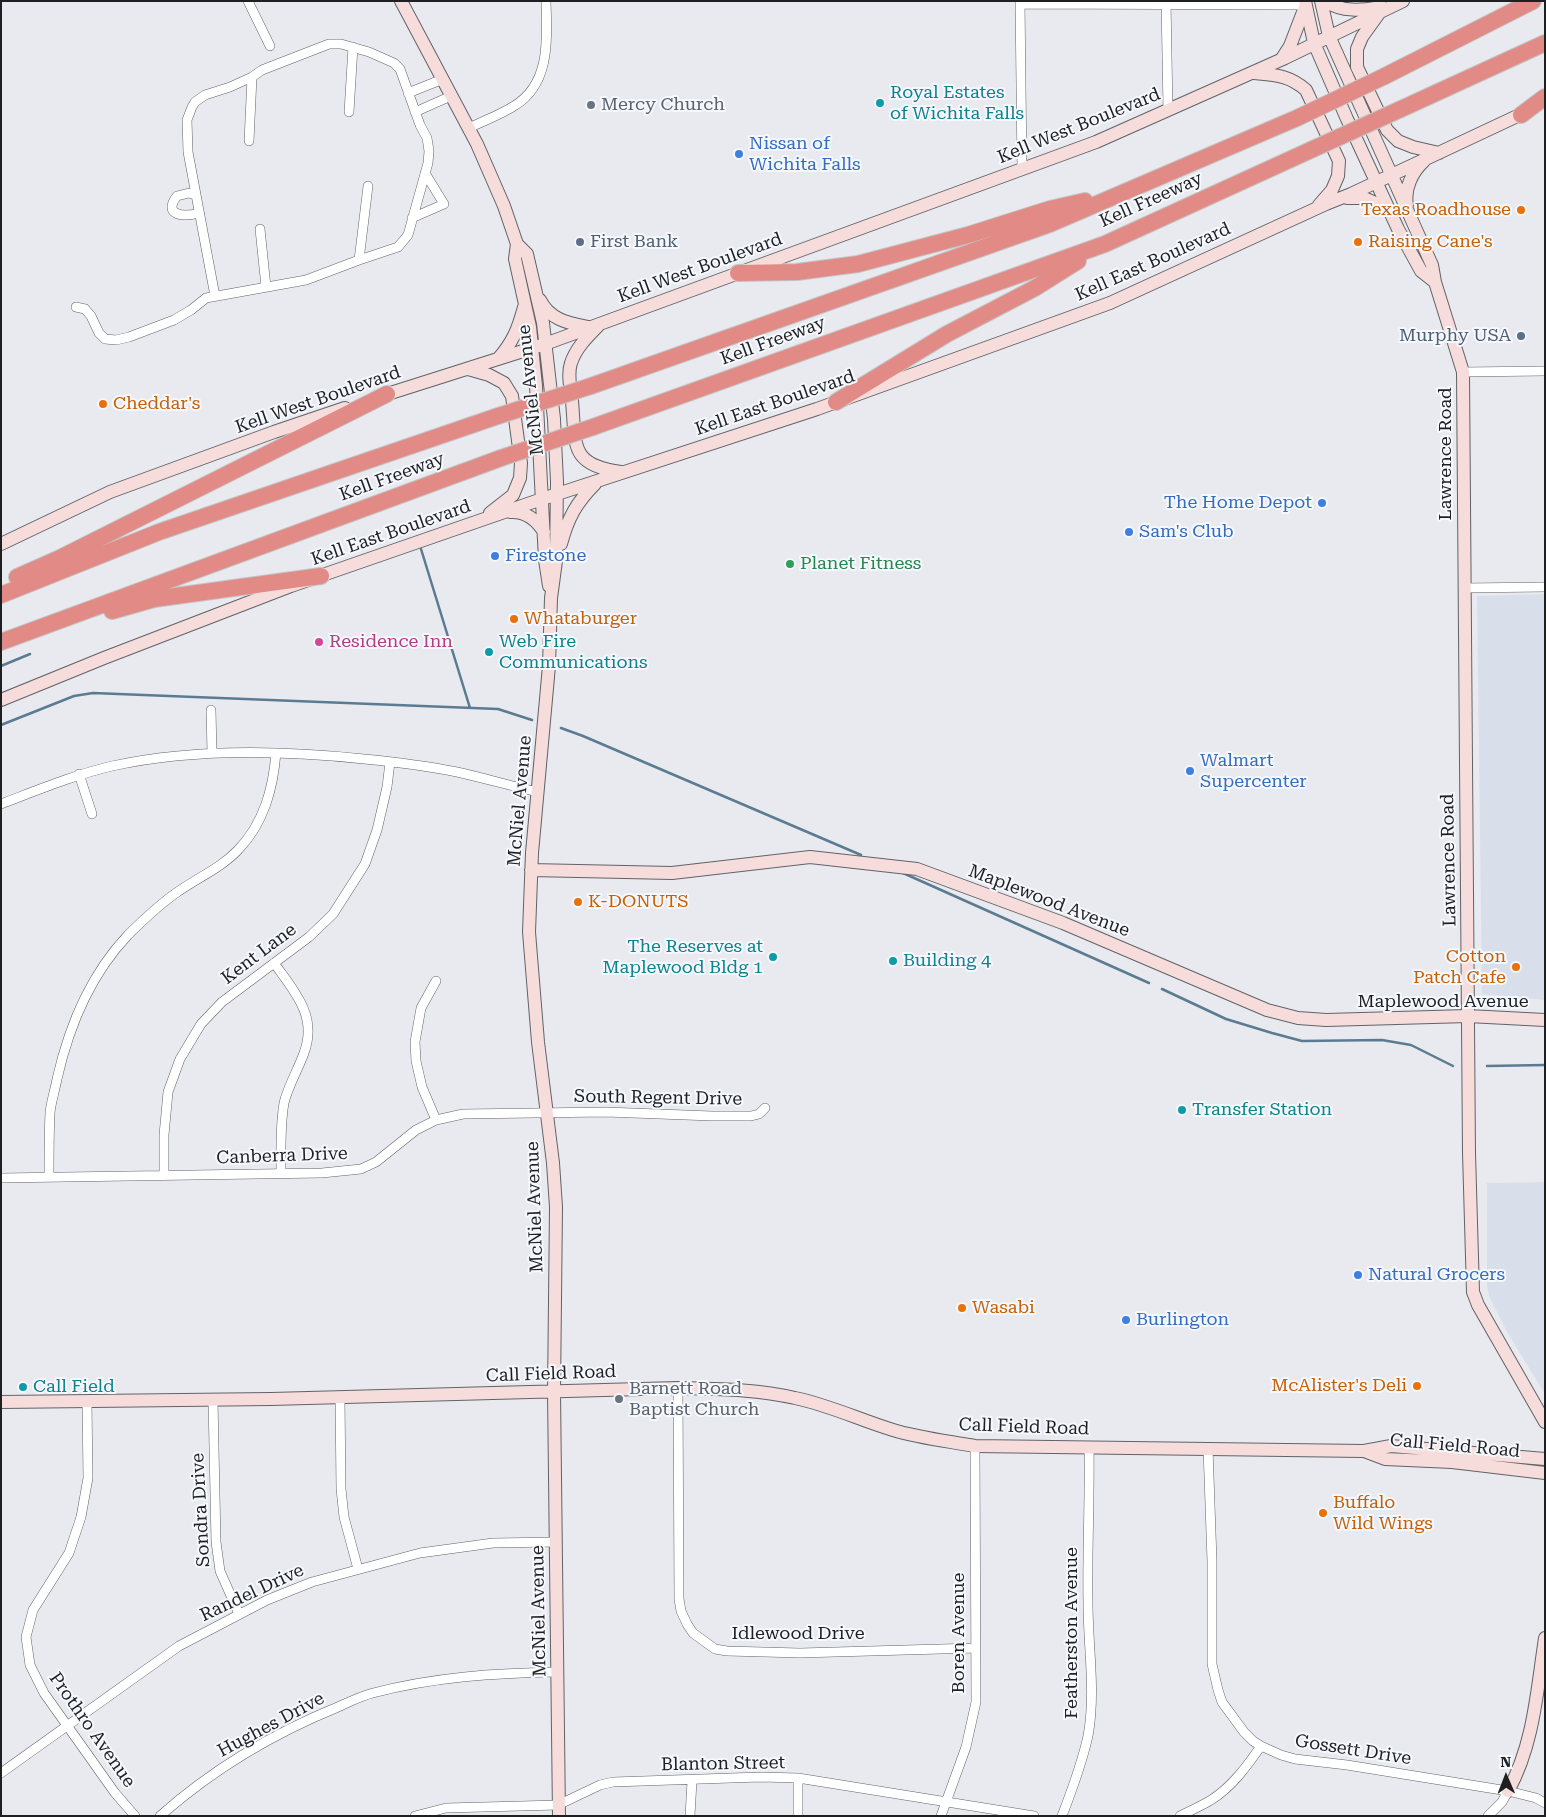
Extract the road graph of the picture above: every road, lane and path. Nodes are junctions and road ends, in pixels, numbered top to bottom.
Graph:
1 (248, 1) edge
2 (401, 1) edge
3 (546, 1) edge
4 (1321, 1) edge
5 (1325, 1) edge
6 (1533, 1) edge
7 (1020, 3) edge
8 (1166, 3) edge
9 (1399, 3) edge
10 (1305, 5) edge
11 (1380, 12) junction
12 (1329, 36) junction
13 (1545, 43) edge
14 (1314, 44) junction
15 (270, 46) dead end
16 (353, 47) junction
17 (1281, 60) junction
18 (1252, 72) junction
19 (252, 77) junction
20 (442, 79) junction
21 (408, 93) junction
22 (451, 96) junction
23 (1545, 97) edge
24 (1545, 103) edge
25 (1168, 110) junction
26 (349, 112) dead end
27 (415, 112) junction
28 (1520, 114) junction
29 (468, 128) junction
30 (249, 141) dead end
31 (1439, 152) junction
32 (1427, 158) junction
33 (1022, 169) junction
34 (425, 173) junction
35 (1391, 175) junction
36 (1376, 182) junction
37 (368, 186) dead end
38 (1128, 190) junction
39 (195, 195) junction
40 (1342, 198) junction
41 (1388, 208) junction
42 (1315, 209) junction
43 (1408, 212) junction
44 (198, 213) junction
45 (412, 218) junction
46 (260, 229) dead end
47 (517, 244) junction
48 (1105, 244) junction
49 (359, 260) junction
50 (738, 273) junction
51 (1435, 282) junction
52 (266, 287) junction
53 (536, 294) junction
54 (215, 296) junction
55 (525, 304) junction
56 (76, 307) dead end
57 (595, 325) junction
58 (545, 344) junction
59 (532, 348) junction
60 (497, 360) junction
61 (468, 369) junction
62 (1545, 371) edge
63 (1462, 372) junction
64 (387, 394) junction
65 (836, 402) junction
66 (624, 472) junction
67 (597, 481) junction
68 (557, 494) junction
69 (542, 499) junction
70 (502, 513) junction
71 (482, 520) junction
72 (544, 532) junction
73 (1, 544) edge
74 (556, 560) junction
75 (321, 576) junction
76 (1, 586) edge
77 (1545, 586) edge
78 (1464, 588) junction
79 (1, 595) edge
80 (551, 598) junction
81 (1, 642) edge
82 (1, 700) edge
83 (211, 710) dead end
84 (212, 753) junction
85 (276, 753) junction
86 (390, 762) junction
87 (80, 774) junction
88 (538, 792) junction
89 (1, 804) edge
90 (92, 814) dead end
91 (531, 870) junction
92 (274, 963) junction
93 (436, 982) dead end
94 (1468, 1016) junction
95 (1545, 1020) edge
96 (765, 1108) dead end
97 (548, 1113) junction
98 (436, 1120) junction
99 (281, 1173) junction
100 (164, 1176) junction
101 (48, 1177) junction
102 (1, 1178) edge
103 (678, 1388) junction
104 (554, 1392) junction
105 (340, 1398) junction
106 (213, 1400) junction
107 (1, 1402) edge
108 (87, 1402) junction
109 (1545, 1422) edge
110 (975, 1446) junction
111 (1089, 1447) junction
112 (1208, 1448) junction
113 (1364, 1451) junction
114 (1545, 1459) edge
115 (1545, 1473) edge
116 (556, 1542) junction
117 (358, 1569) junction
118 (239, 1614) junction
119 (1545, 1638) edge
120 (976, 1648) junction
121 (557, 1672) junction
122 (68, 1725) junction
123 (1261, 1746) junction
124 (1, 1772) edge
125 (798, 1778) junction
126 (692, 1781) junction
127 (1508, 1791) junction
128 (946, 1801) junction
129 (1545, 1803) edge
130 (558, 1810) edge
131 (136, 1816) edge
132 (160, 1816) edge
133 (415, 1816) edge
134 (690, 1816) edge
135 (798, 1816) edge
136 (941, 1816) edge
137 (1034, 1816) edge
138 (1062, 1816) edge
139 (1180, 1816) edge
140 (1488, 1816) edge

1 - 15 street
2 - 20 main road, McNiel Avenue
3 - 29 street
4 - 12 main road, Lawrence Road
5 - 9 main road
6 - 38 highway, Kell Freeway, bridge
7 - 8 street
7 - 33 street
8 - 10 street
8 - 25 street
9 - 11 main road, Kell West Boulevard
10 - 14 main road, Lawrence Road
10 - 17 main road
11 - 12 main road, Kell West Boulevard
11 - 31 main road
12 - 14 main road, Kell West Boulevard
12 - 35 main road, Lawrence Road
13 - 48 highway, Kell Freeway, bridge
14 - 17 main road, Kell West Boulevard
14 - 36 main road, Lawrence Road
16 - 19 street
16 - 21 street
16 - 26 street
17 - 18 main road, Kell West Boulevard
18 - 25 main road, Kell West Boulevard
18 - 42 main road
19 - 30 street
19 - 39 street
20 - 21 street
20 - 22 main road, McNiel Avenue
21 - 27 street
22 - 27 street
22 - 29 main road, McNiel Avenue
23 - 28 highway
24 - 28 main road, Kell East Boulevard
25 - 33 main road, Kell West Boulevard
27 - 34 street
28 - 31 main road, Kell East Boulevard
29 - 47 main road, McNiel Avenue
31 - 32 main road, Kell East Boulevard
32 - 35 main road, Kell East Boulevard
32 - 43 main road
33 - 50 main road, Kell West Boulevard
34 - 45 street
34 - 45 street
35 - 36 main road, Kell East Boulevard
35 - 43 main road, Lawrence Road
36 - 40 main road, Kell East Boulevard
36 - 41 main road, Lawrence Road
37 - 49 street
38 - 50 highway
38 - 79 highway, Kell Freeway, bridge
39 - 44 street
39 - 44 street
40 - 41 main road
40 - 42 main road, Kell East Boulevard
41 - 51 main road, Lawrence Road
42 - 65 main road, Kell East Boulevard
43 - 51 main road, Lawrence Road
44 - 54 street
45 - 49 street
46 - 52 street
47 - 53 main road, McNiel Avenue
47 - 55 main road, McNiel Avenue
48 - 65 highway
48 - 81 highway, Kell Freeway, bridge
49 - 52 street
50 - 57 main road, Kell West Boulevard
51 - 63 main road, Lawrence Road
52 - 54 street
53 - 57 main road
53 - 58 main road, McNiel Avenue
54 - 56 street
55 - 59 main road, McNiel Avenue
55 - 60 main road
57 - 58 main road, Kell West Boulevard
57 - 66 main road
58 - 59 main road, Kell West Boulevard
58 - 68 main road, McNiel Avenue
59 - 60 main road, Kell West Boulevard
59 - 69 main road, McNiel Avenue
60 - 61 main road, Kell West Boulevard
61 - 64 main road, Kell West Boulevard
61 - 71 main road
62 - 63 street
63 - 78 main road, Lawrence Road
64 - 73 main road, Kell West Boulevard
64 - 76 highway
65 - 66 main road, Kell East Boulevard
66 - 67 main road, Kell East Boulevard
67 - 68 main road, Kell East Boulevard
67 - 74 main road
68 - 69 main road, Kell East Boulevard
68 - 74 main road, McNiel Avenue
69 - 70 main road, Kell East Boulevard
69 - 72 main road, McNiel Avenue
70 - 71 main road, Kell East Boulevard
70 - 72 main road
71 - 75 main road, Kell East Boulevard
72 - 80 main road, McNiel Avenue
74 - 80 main road, McNiel Avenue
75 - 81 highway
75 - 82 main road, Kell East Boulevard
77 - 78 street
78 - 94 main road, Lawrence Road
80 - 88 main road, McNiel Avenue
83 - 84 street
84 - 85 street
84 - 87 street
85 - 86 street
85 - 101 street
86 - 88 street
86 - 92 street, Kent Lane
87 - 89 street
87 - 90 street
88 - 91 main road, McNiel Avenue
91 - 94 main road, Maplewood Avenue
91 - 97 main road, McNiel Avenue
92 - 99 street
92 - 100 street, Kent Lane
93 - 98 street
94 - 95 main road, Maplewood Avenue
94 - 109 main road, Lawrence Road
96 - 97 street, South Regent Drive
97 - 98 street, Canberra Drive
97 - 104 main road, McNiel Avenue
98 - 99 street, Canberra Drive
99 - 100 street, Canberra Drive
100 - 101 street, Canberra Drive
101 - 102 street, Canberra Drive
103 - 104 main road, Call Field Road
103 - 110 main road, Call Field Road
103 - 120 street, Idlewood Drive
104 - 105 main road, Call Field Road
104 - 116 main road, McNiel Avenue
105 - 106 main road, Call Field Road
105 - 117 street
106 - 108 main road, Call Field Road
106 - 118 street, Sondra Drive
107 - 108 main road, Call Field Road
108 - 122 street, Prothro Avenue
110 - 111 main road, Call Field Road
110 - 120 street, Boren Avenue
111 - 112 main road, Call Field Road
111 - 138 street, Featherston Avenue
112 - 113 main road, Call Field Road
112 - 123 street, Gossett Drive
113 - 114 main road, Call Field Road
113 - 115 main road, Call Field Road
116 - 117 street, Randel Drive
116 - 121 main road, McNiel Avenue
117 - 118 street, Randel Drive
118 - 122 street, Randel Drive
119 - 127 main road
120 - 128 street, Boren Avenue
121 - 130 main road, McNiel Avenue
121 - 132 street, Hughes Drive
122 - 124 street, Randel Drive
122 - 131 street, Prothro Avenue
123 - 127 street, Gossett Drive
123 - 139 street
125 - 126 street, Blanton Street
125 - 128 street, Blanton Street
125 - 135 street
126 - 130 street, Blanton Street
126 - 134 street
127 - 129 street, Gossett Drive
127 - 140 street
128 - 136 street, Boren Avenue
128 - 137 street, Blanton Street
130 - 133 street, Blanton Street

